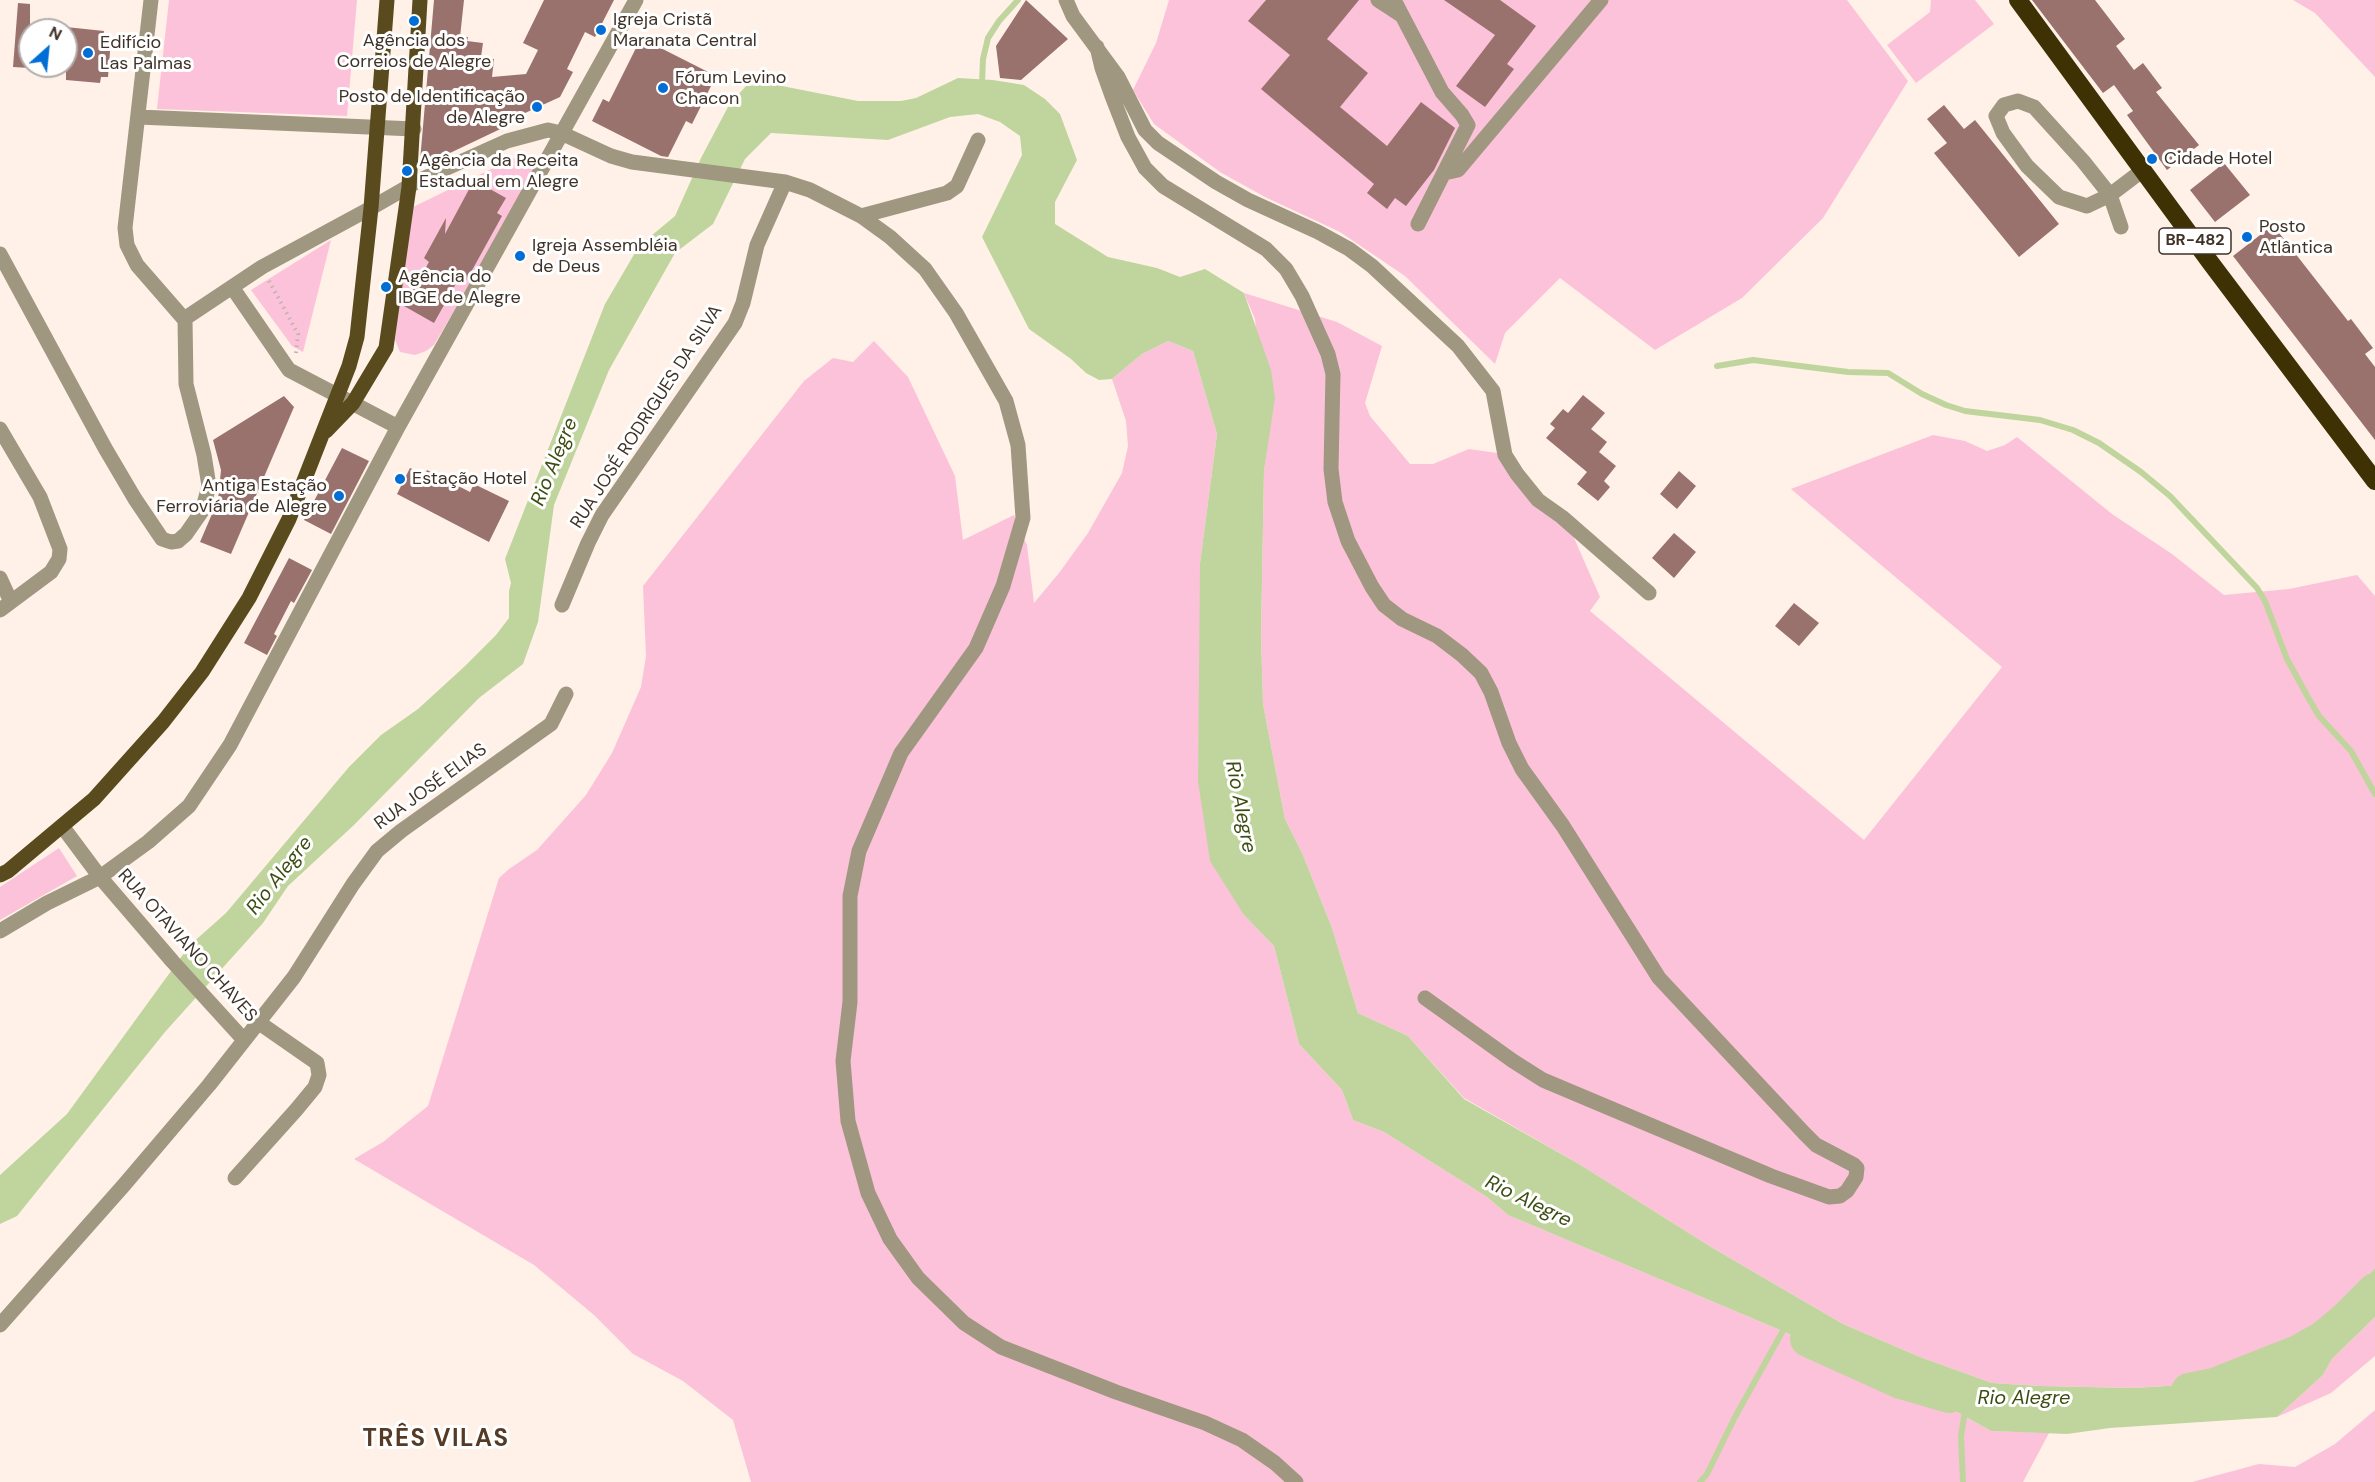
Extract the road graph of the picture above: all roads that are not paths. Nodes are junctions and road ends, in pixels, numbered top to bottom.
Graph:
1 (151, 0) edge
2 (387, 0) edge
3 (420, 0) edge
4 (636, 0) edge
5 (1066, 0) edge
6 (1378, 0) edge
7 (1394, 0) edge
8 (1601, 0) edge
9 (2018, 0) edge
10 (1402, 16) junction
11 (1097, 47) junction
12 (139, 117) junction
13 (378, 127) junction
14 (414, 129) junction
15 (561, 133) junction
16 (978, 140) dead end
17 (2143, 170) junction
18 (1444, 173) junction
19 (785, 182) junction
20 (409, 187) junction
21 (2110, 195) junction
22 (371, 208) junction
23 (861, 216) junction
24 (1418, 224) dead end
25 (2121, 227) dead end
26 (0, 254) edge
27 (232, 287) junction
28 (185, 318) junction
29 (336, 395) junction
30 (353, 403) junction
31 (398, 427) junction
32 (0, 429) edge
33 (321, 437) junction
34 (2375, 481) edge
35 (0, 578) edge
36 (1649, 593) dead end
37 (562, 605) dead end
38 (5, 606) edge
39 (566, 694) dead end
40 (62, 826) junction
41 (0, 875) edge
42 (100, 877) junction
43 (0, 931) edge
44 (1425, 998) dead end
45 (258, 1022) junction
46 (244, 1040) junction
47 (235, 1178) dead end
48 (0, 1324) edge
49 (1296, 1482) edge

1 - 12 street
2 - 13 main road
3 - 14 main road
4 - 15 street
5 - 11 street
6 - 10 street
7 - 10 street
8 - 18 street
9 - 17 highway, BR-482
10 - 18 street
11 - 36 street
11 - 44 street
12 - 13 street
12 - 28 street
13 - 14 street
13 - 22 main road
14 - 20 main road
15 - 19 street
15 - 20 street
15 - 31 street
16 - 23 street
17 - 21 street
17 - 34 highway, BR-482
18 - 24 street
19 - 23 street
19 - 37 street, RUA JOSÉ RODRIGUES DA SILVA
20 - 22 street
20 - 30 main road
21 - 21 street
21 - 25 street
22 - 27 street
22 - 29 main road
23 - 49 street
26 - 28 street
27 - 28 street
27 - 29 street
29 - 30 street
29 - 33 main road
30 - 31 street
30 - 33 main road
31 - 42 street
32 - 38 street
33 - 40 main road
35 - 38 street
39 - 45 street, RUA JOSÉ ELIAS
40 - 41 main road
40 - 42 street, RUA OTAVIANO CHAVES
42 - 43 street
42 - 46 street, RUA OTAVIANO CHAVES
45 - 46 street, RUA JOSÉ ELIAS
45 - 47 street
46 - 48 street, RUA JOSÉ ELIAS

